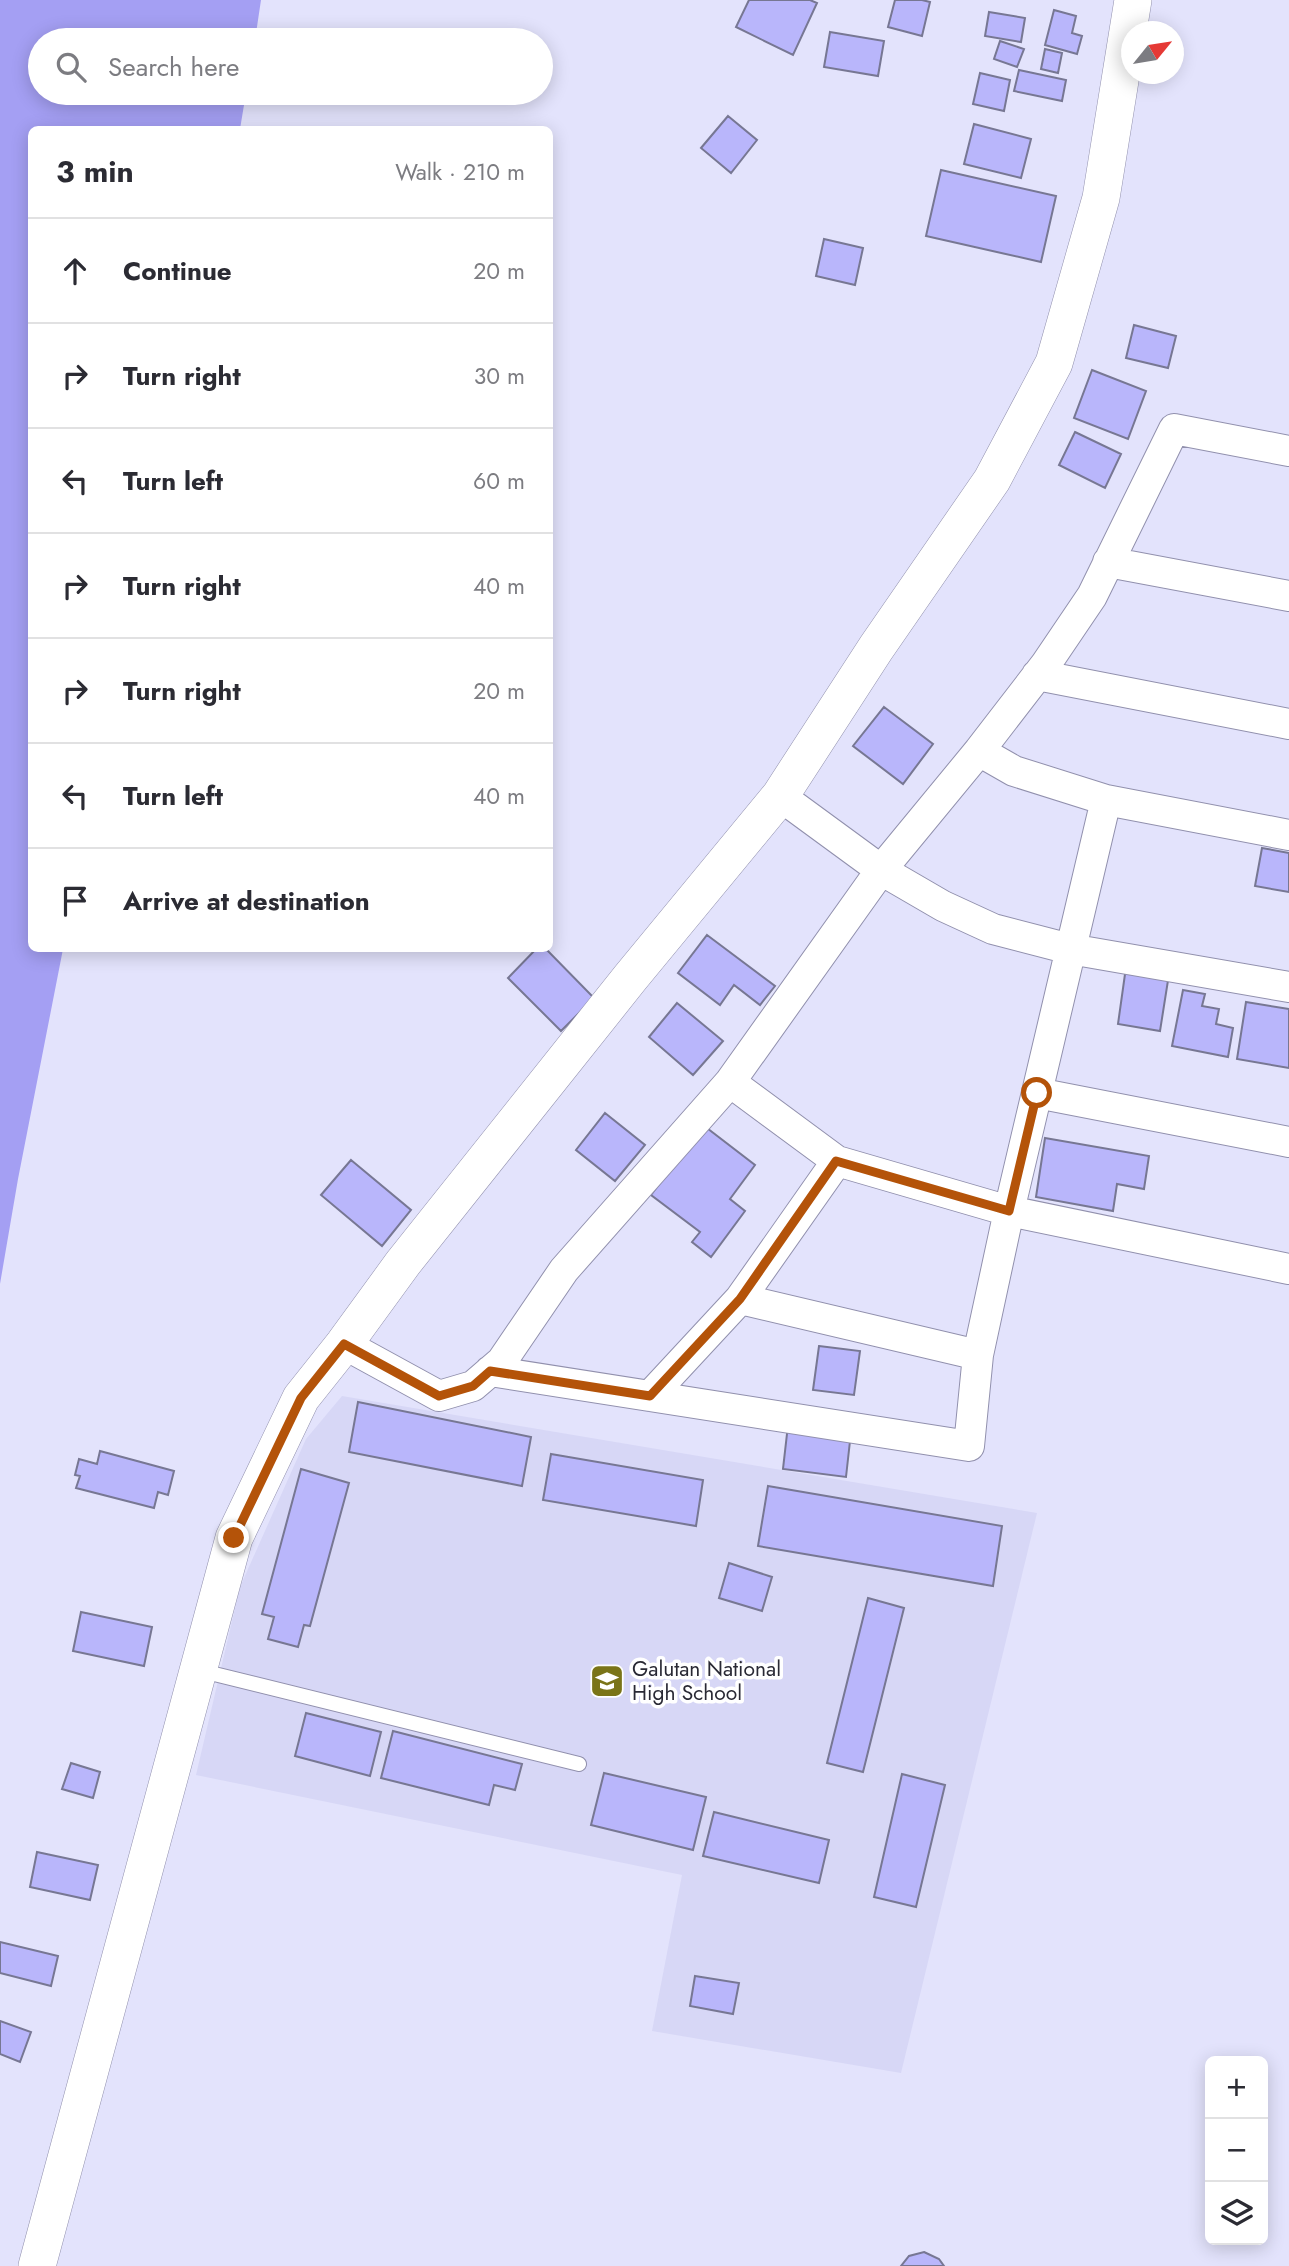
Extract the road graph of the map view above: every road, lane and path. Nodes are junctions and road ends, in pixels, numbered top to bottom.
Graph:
1 (1133, 0) edge
2 (1289, 451) edge
3 (1108, 562) junction
4 (1289, 596) edge
5 (1037, 675) junction
6 (1289, 724) edge
7 (979, 751) junction
8 (780, 796) junction
9 (1106, 800) junction
10 (1289, 835) edge
11 (880, 870) junction
12 (1070, 949) junction
13 (1289, 987) edge
14 (730, 1082) junction
15 (1037, 1093) junction
16 (1289, 1142) edge
17 (836, 1161) junction
18 (1009, 1211) junction
19 (1289, 1269) edge
20 (740, 1299) junction
21 (344, 1344) junction
22 (978, 1355) junction
23 (490, 1371) junction
24 (650, 1396) junction
25 (197, 1670) junction
26 (579, 1765) dead end
27 (37, 2266) edge

1 - 8 street
2 - 3 street
3 - 4 street
3 - 5 street
5 - 6 street
5 - 7 street
7 - 9 street
7 - 11 street
8 - 11 street
8 - 21 street
9 - 10 street
9 - 12 street
11 - 12 street
11 - 14 street
12 - 13 street
12 - 15 street
14 - 17 street
14 - 23 street
15 - 16 street
15 - 18 street
17 - 18 street
17 - 20 street
18 - 19 street
18 - 22 street
20 - 22 street
20 - 24 street
21 - 23 street
21 - 25 street
22 - 24 street
23 - 24 street
25 - 26 lane
25 - 27 street

